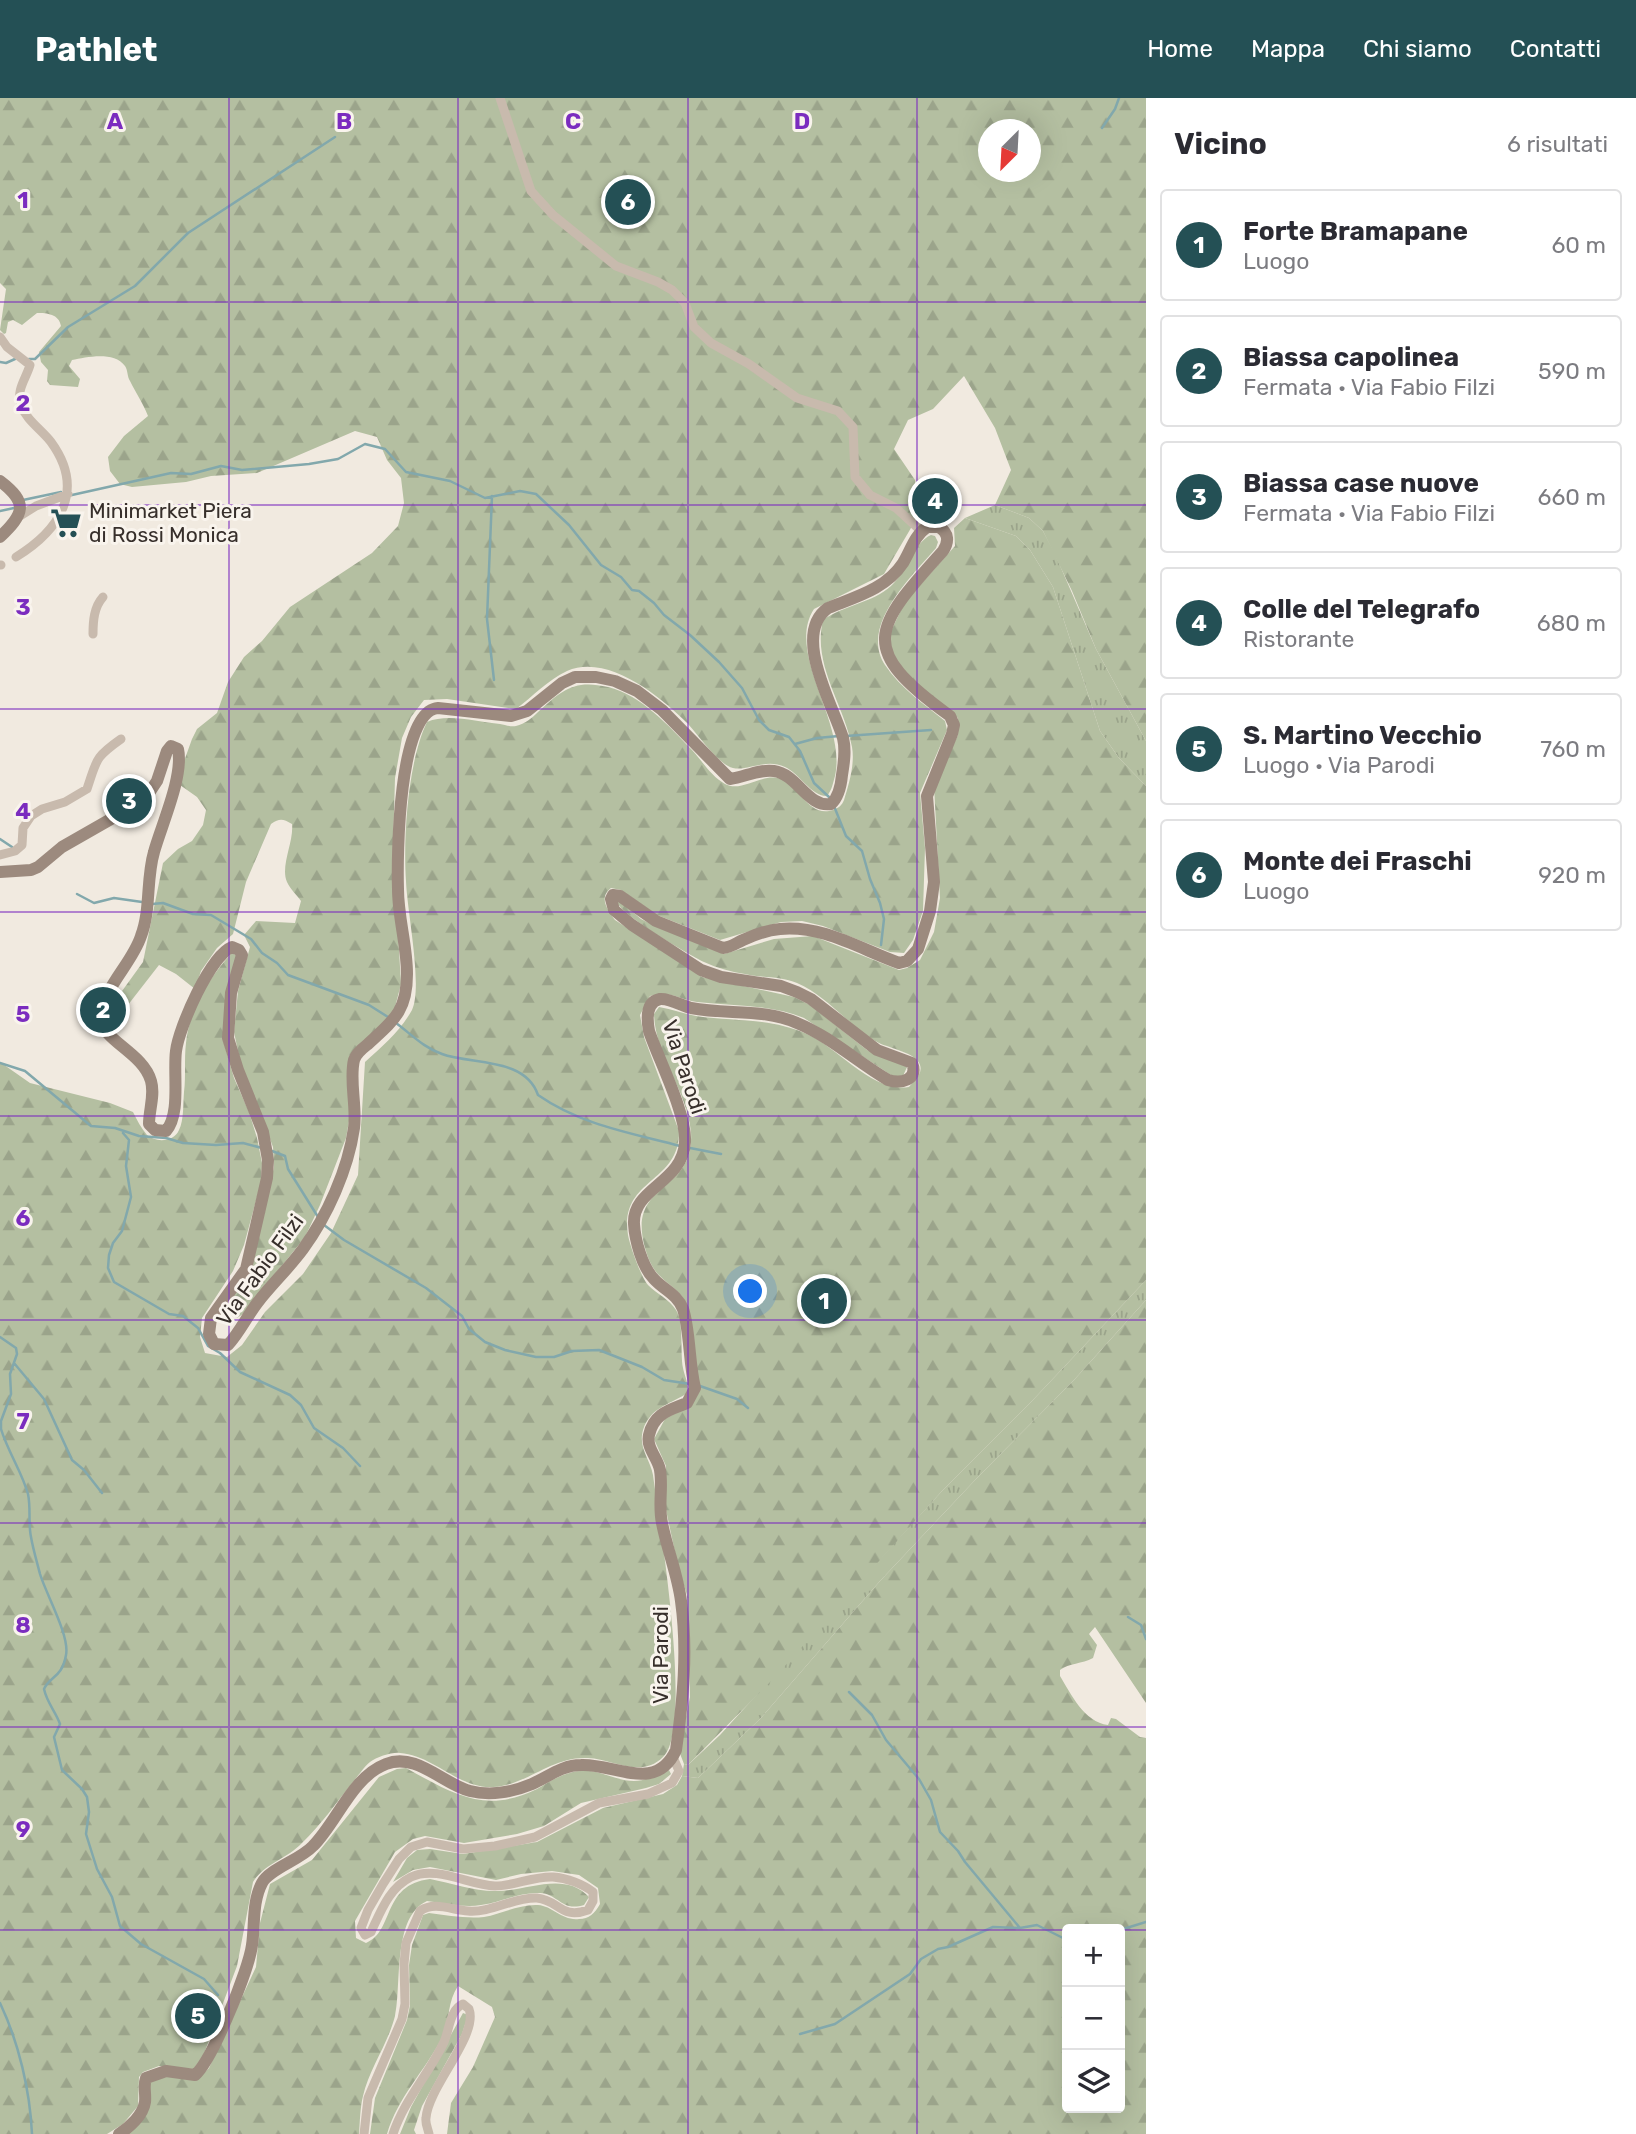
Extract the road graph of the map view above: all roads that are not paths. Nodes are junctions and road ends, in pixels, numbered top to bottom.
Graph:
1 (500, 98) edge
2 (0, 337) edge
3 (0, 481) edge
4 (68, 494) junction
5 (20, 516) junction
6 (921, 531) junction
7 (0, 537) edge
8 (16, 556) dead end
9 (103, 597) dead end
10 (93, 634) dead end
11 (121, 739) dead end
12 (0, 855) edge
13 (0, 872) edge
14 (673, 1757) junction
15 (119, 2134) edge
16 (364, 2134) edge
17 (393, 2134) edge
18 (429, 2134) edge

1 - 6 street
2 - 4 street
3 - 5 street
4 - 5 street
4 - 8 street
5 - 7 street
6 - 13 street, Via Fabio Filzi
6 - 14 street, Via Parodi
9 - 10 street
11 - 12 street
14 - 15 street
14 - 16 street
17 - 18 street

